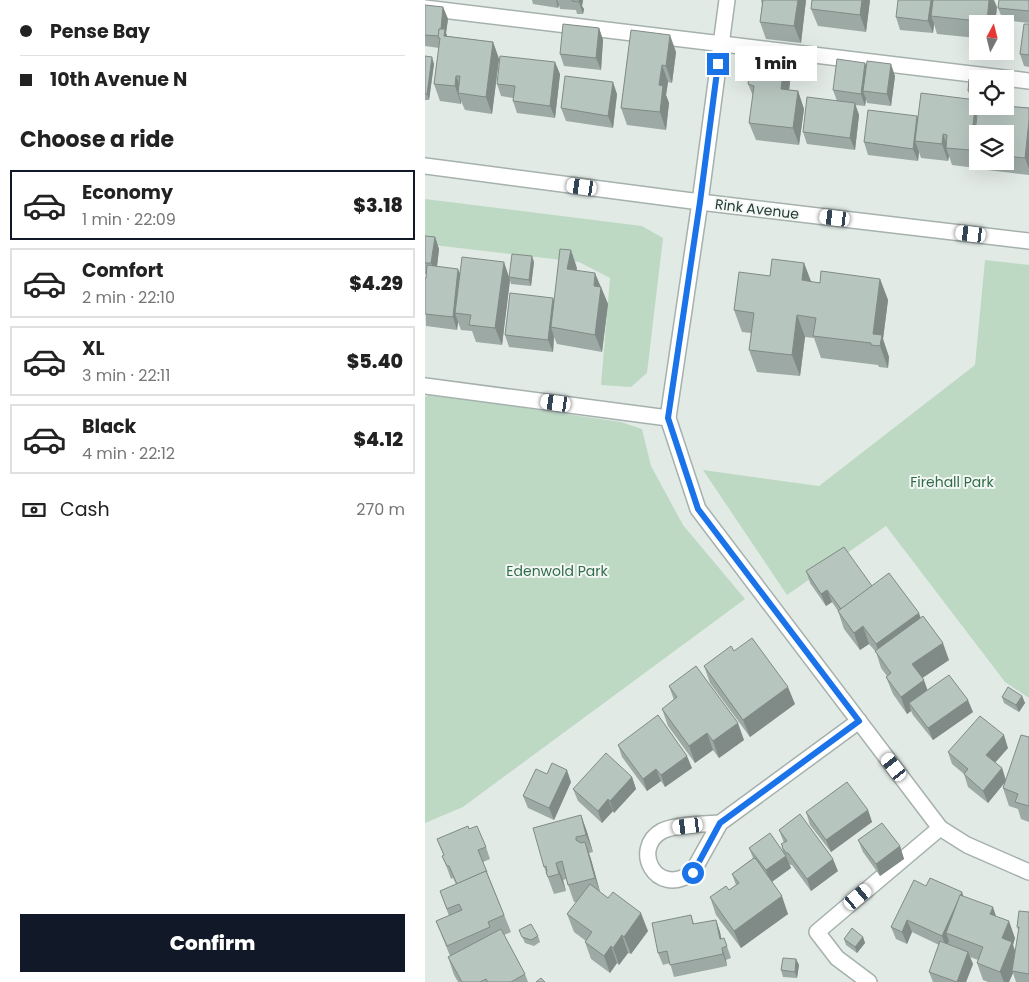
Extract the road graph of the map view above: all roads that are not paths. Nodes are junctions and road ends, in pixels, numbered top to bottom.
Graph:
1 (727, 0) edge
2 (425, 8) edge
3 (721, 44) junction
4 (1029, 81) edge
5 (425, 166) edge
6 (700, 202) junction
7 (1029, 241) edge
8 (425, 386) edge
9 (668, 418) junction
10 (859, 721) junction
11 (720, 823) junction
12 (941, 828) junction
13 (1029, 872) edge
14 (869, 982) edge

1 - 3 street
2 - 3 street
3 - 4 street
3 - 6 street
5 - 6 street, Rink Avenue
6 - 7 street, Rink Avenue
6 - 9 street
8 - 9 street
9 - 10 street
10 - 11 street
10 - 12 street
11 - 11 street
12 - 13 street
12 - 14 street

